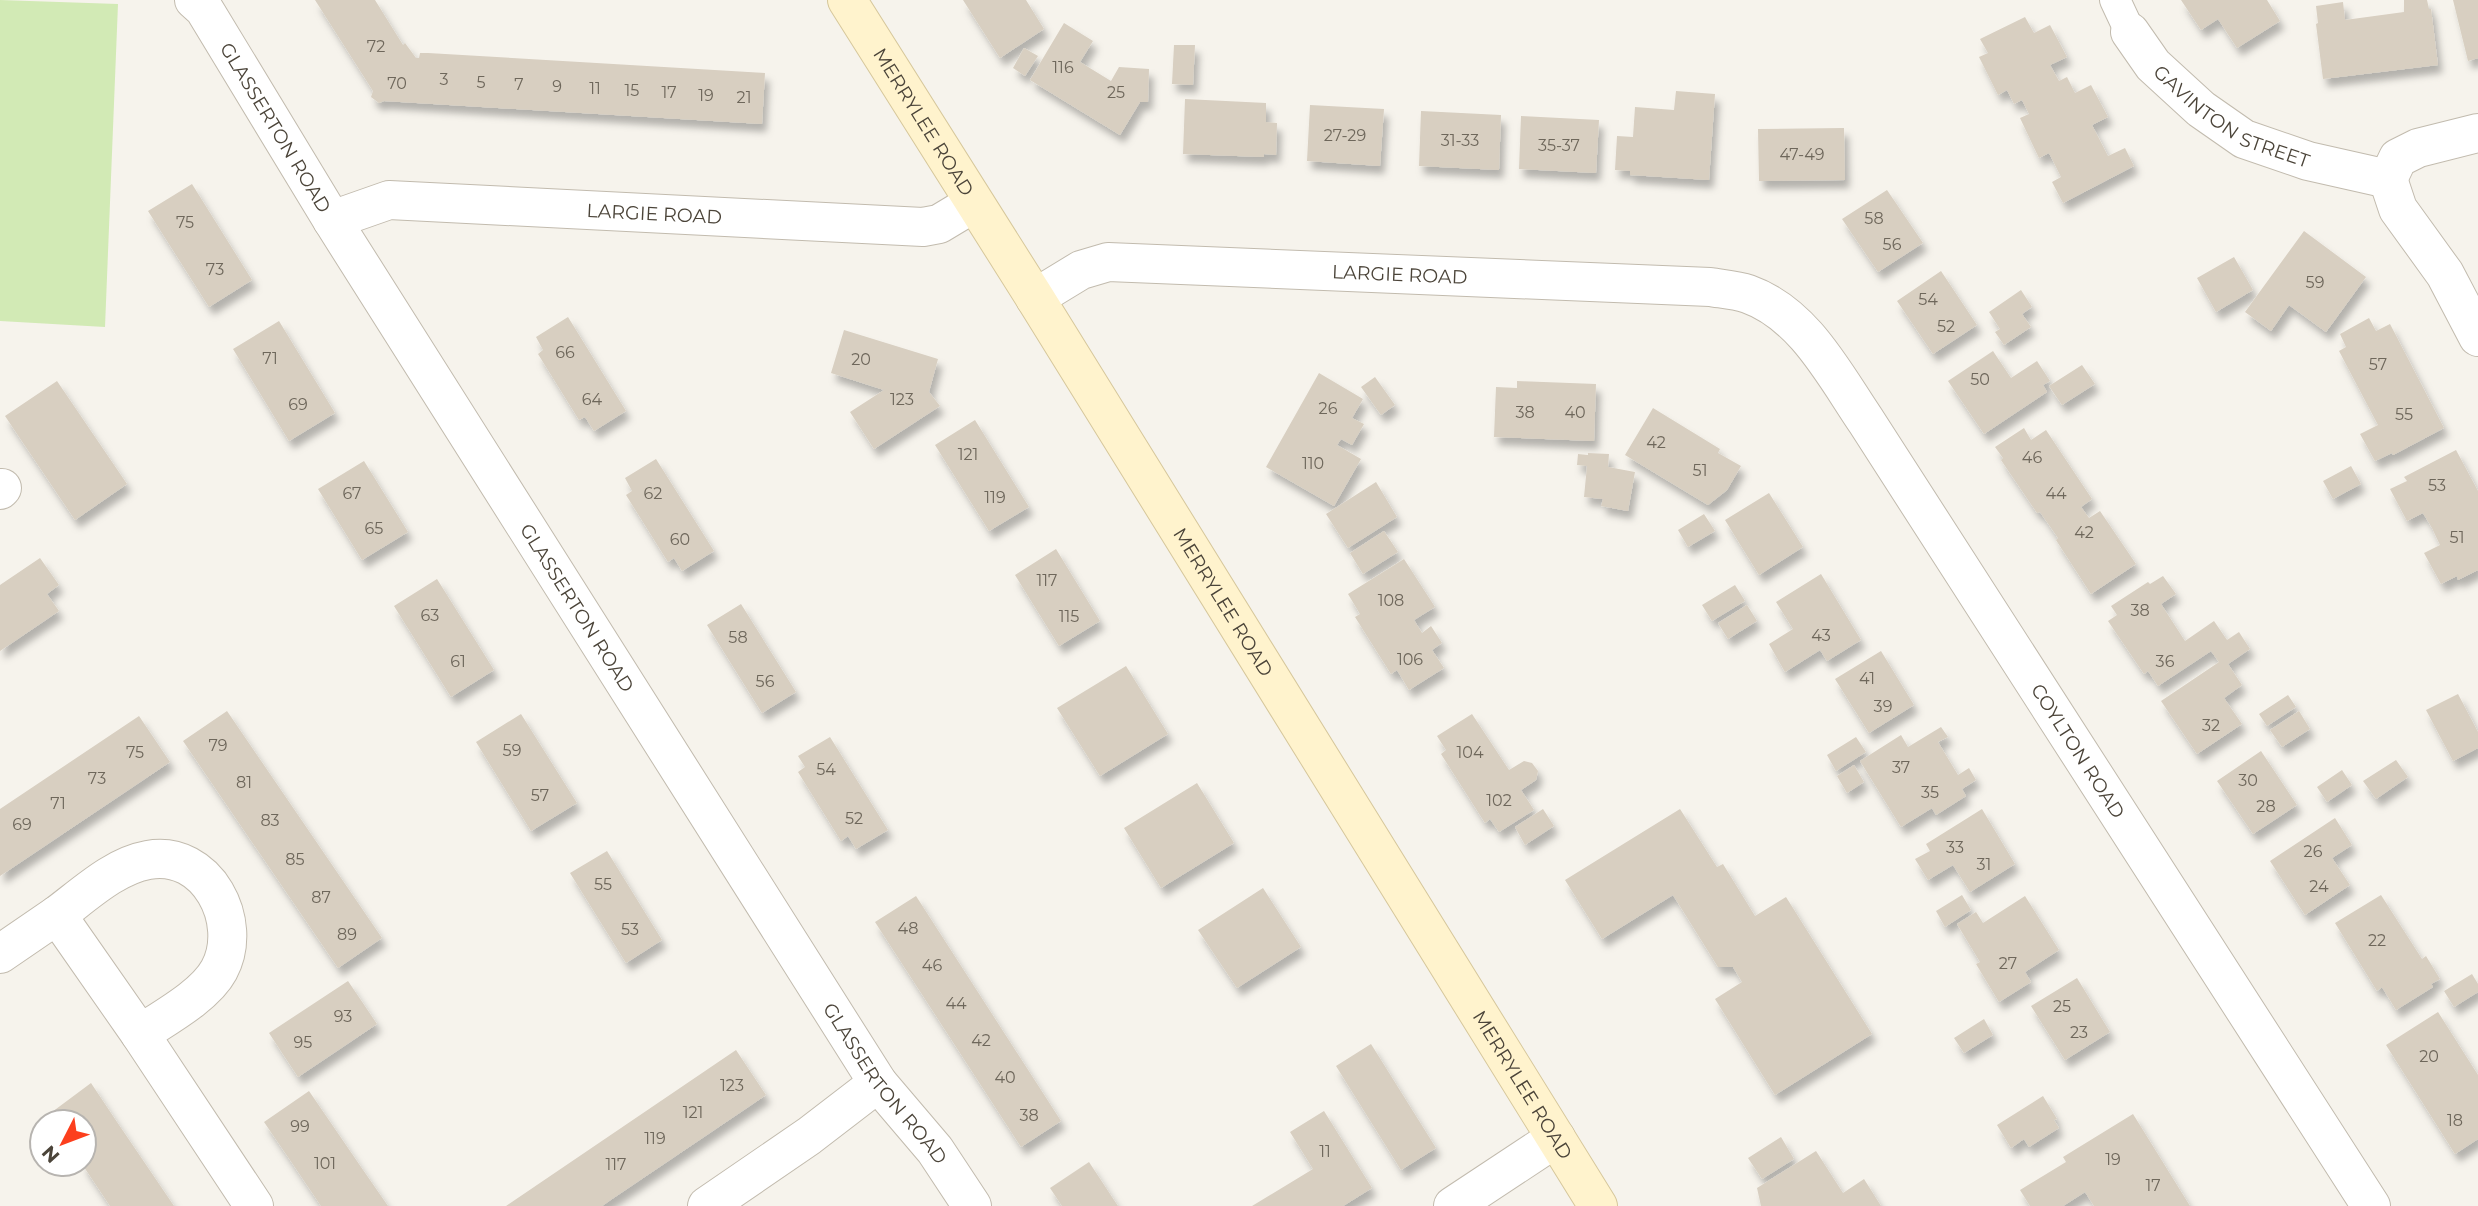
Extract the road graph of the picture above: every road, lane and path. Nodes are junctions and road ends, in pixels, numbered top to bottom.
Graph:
1 (194, 0) edge
2 (847, 0) edge
3 (2122, 16) edge
4 (2478, 133) edge
5 (2388, 179) junction
6 (974, 202) junction
7 (332, 220) junction
8 (1035, 298) junction
9 (1771, 305) joint
10 (2478, 337) edge
11 (57, 915) junction
12 (0, 954) edge
13 (140, 1034) junction
14 (878, 1083) junction
15 (1556, 1138) junction
16 (254, 1206) edge
17 (707, 1206) edge
18 (972, 1206) edge
19 (1453, 1206) edge
20 (1598, 1206) edge
21 (2371, 1206) edge

1 - 7 street, GLASSERTON ROAD
2 - 6 main road, MERRYLEE ROAD
3 - 5 street, GAVINTON STREET
4 - 5 street
5 - 10 street
6 - 7 street, LARGIE ROAD
6 - 8 main road, MERRYLEE ROAD
7 - 14 street, GLASSERTON ROAD
8 - 9 street, LARGIE ROAD
8 - 15 main road, MERRYLEE ROAD
9 - 21 street, COYLTON ROAD
11 - 12 street
11 - 13 street
11 - 13 street
13 - 16 street
14 - 17 street
14 - 18 street, GLASSERTON ROAD
15 - 19 street
15 - 20 main road, MERRYLEE ROAD

